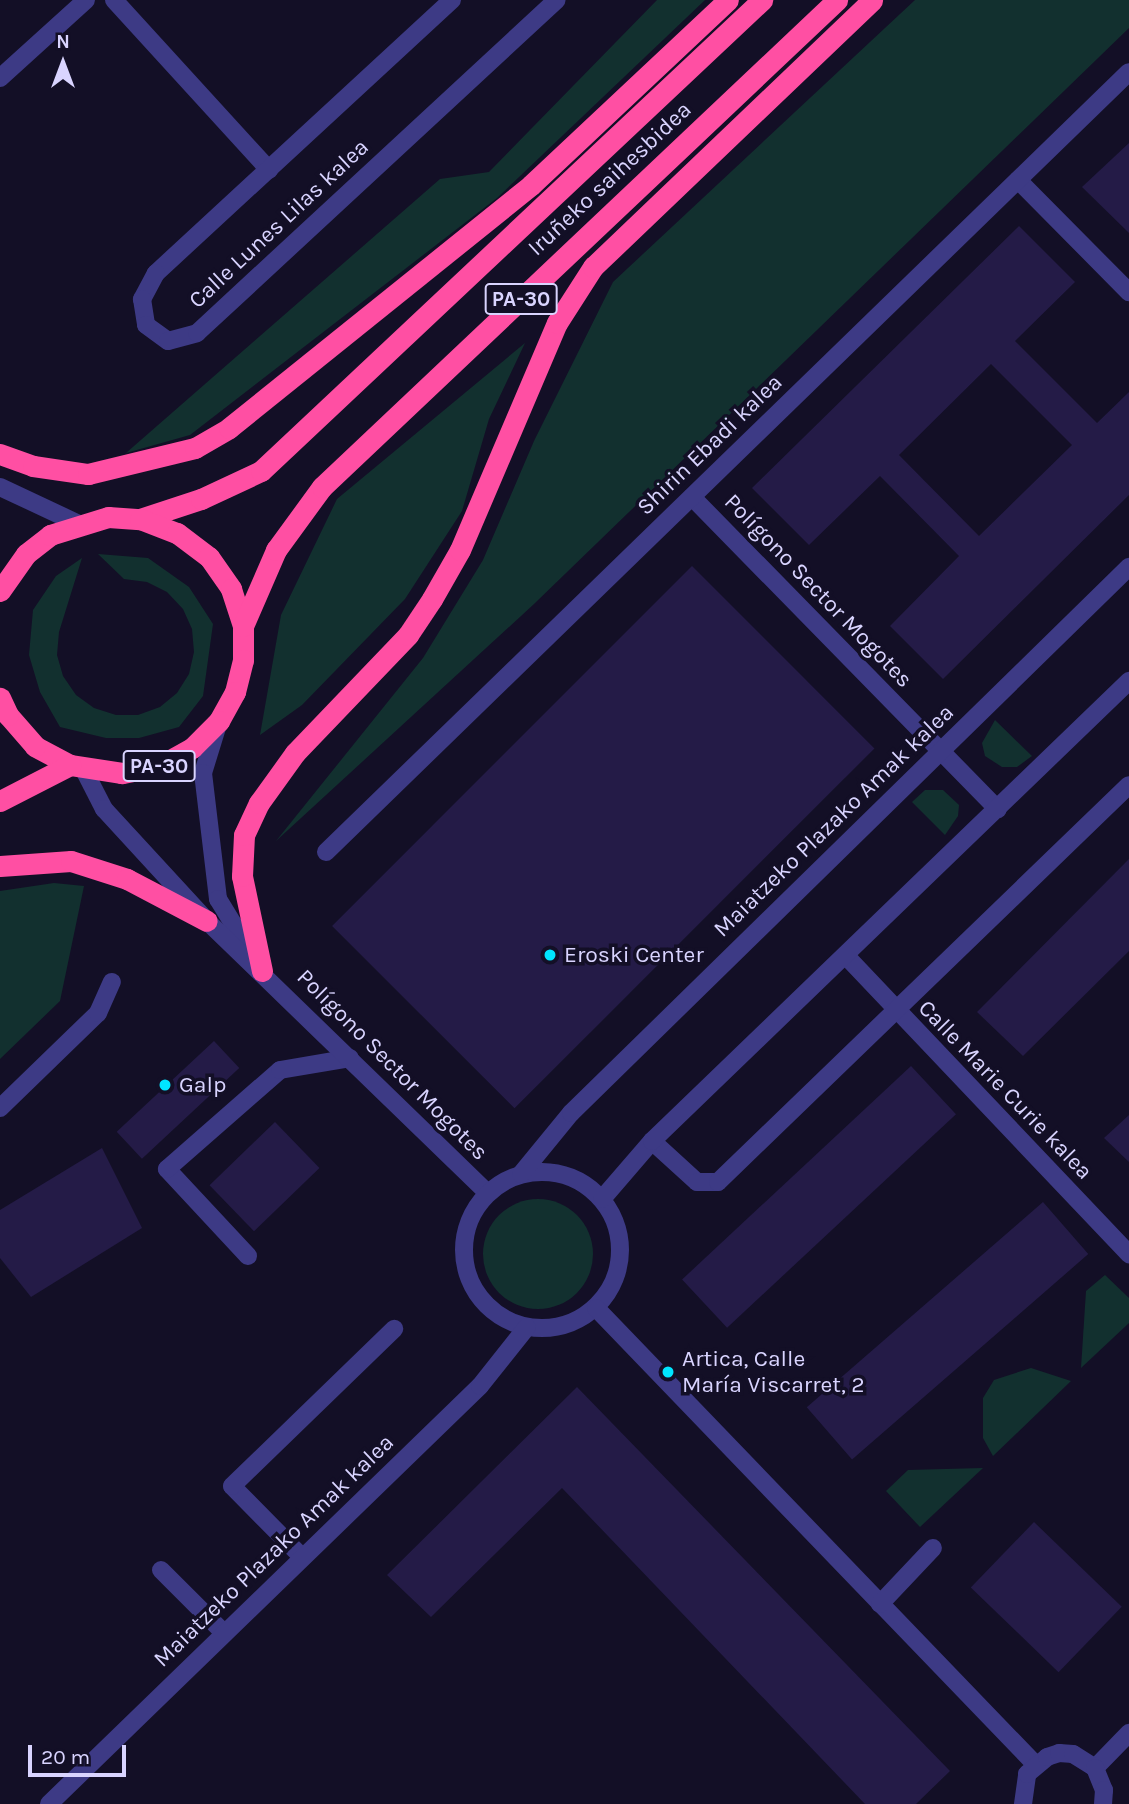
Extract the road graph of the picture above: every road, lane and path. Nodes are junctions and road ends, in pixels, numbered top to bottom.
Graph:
1 (86, 0) edge
2 (114, 0) edge
3 (452, 0) edge
4 (556, 0) edge
5 (728, 0) edge
6 (762, 0) edge
7 (837, 0) edge
8 (872, 0) edge
9 (1129, 72) edge
10 (0, 78) edge
11 (269, 170) junction
12 (1018, 180) junction
13 (1129, 292) edge
14 (0, 454) edge
15 (0, 487) edge
16 (692, 497) junction
17 (140, 520) junction
18 (77, 523) junction
19 (1129, 567) edge
20 (2, 577) edge
21 (243, 626) junction
22 (1129, 681) edge
23 (0, 698) edge
24 (219, 721) junction
25 (940, 752) junction
26 (77, 767) junction
27 (1129, 785) edge
28 (0, 801) edge
29 (998, 809) junction
30 (326, 852) dead end
31 (0, 866) edge
32 (207, 921) junction
33 (847, 957) junction
34 (262, 971) junction
35 (112, 982) dead end
36 (895, 1011) junction
37 (350, 1058) junction
38 (0, 1108) edge
39 (652, 1141) junction
40 (521, 1174) junction
41 (488, 1193) junction
42 (602, 1199) junction
43 (1129, 1254) edge
44 (248, 1256) dead end
45 (596, 1308) junction
46 (527, 1327) junction
47 (394, 1329) dead end
48 (933, 1548) dead end
49 (301, 1556) junction
50 (161, 1570) dead end
51 (880, 1604) junction
52 (224, 1633) junction
53 (1129, 1733) edge
54 (1035, 1764) junction
55 (1095, 1768) junction
56 (49, 1804) edge
57 (1023, 1804) edge
58 (1103, 1804) edge

1 - 10 street
2 - 11 street
3 - 11 street, Calle Lunes Lilas kalea
4 - 11 street, Calle Lunes Lilas kalea
5 - 14 highway
6 - 17 highway, Iruñeko saihesbidea / PA-30
7 - 21 highway, Iruñeko saihesbidea / PA-30
8 - 34 highway
9 - 12 street, Shirin Ebadi kalea
12 - 13 street
12 - 16 street, Shirin Ebadi kalea
15 - 18 street
16 - 25 street, Polígono Sector Mogotes
16 - 30 street, Shirin Ebadi kalea
17 - 18 highway, PA-30
17 - 21 highway, PA-30
18 - 20 highway, PA-30
19 - 25 street, Maiatzeko Plazako Amak kalea
21 - 24 highway, PA-30
22 - 29 street
23 - 26 highway, PA-30
24 - 26 highway, PA-30
24 - 34 street, Polígono Sector Mogotes
25 - 29 street, Polígono Sector Mogotes
25 - 40 street, Maiatzeko Plazako Amak kalea
26 - 28 highway
26 - 32 street, Polígono Sector Mogotes
27 - 36 street
29 - 33 street
31 - 32 highway
32 - 34 street, Polígono Sector Mogotes
33 - 36 street, Calle Marie Curie kalea
33 - 39 street
34 - 37 street, Polígono Sector Mogotes
35 - 38 street
36 - 39 street
36 - 43 street, Calle Marie Curie kalea
37 - 41 street, Polígono Sector Mogotes
37 - 44 street
39 - 42 street
40 - 41 street
40 - 42 street
41 - 46 street
42 - 45 street
45 - 46 street
45 - 51 street
46 - 49 street, Maiatzeko Plazako Amak kalea
47 - 49 street
48 - 51 street
49 - 52 street, Maiatzeko Plazako Amak kalea
50 - 52 street
51 - 54 street
52 - 56 street, Maiatzeko Plazako Amak kalea
53 - 55 street
54 - 55 street
54 - 57 street
55 - 58 street

